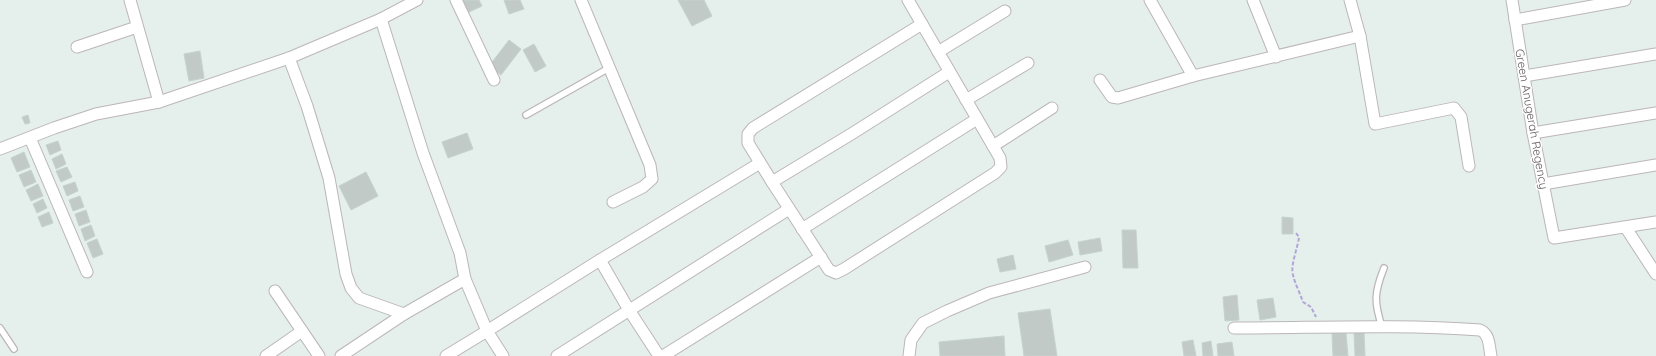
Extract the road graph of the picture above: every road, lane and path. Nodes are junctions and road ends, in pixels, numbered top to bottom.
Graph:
1 (130, 0) edge
2 (417, 0) edge
3 (456, 0) edge
4 (581, 0) edge
5 (1150, 0) edge
6 (1253, 0) edge
7 (1350, 0) edge
8 (1512, 0) edge
9 (1625, 0) edge
10 (910, 1) edge
11 (1006, 11) dead end
12 (381, 19) junction
13 (1515, 20) junction
14 (922, 24) junction
15 (138, 27) junction
16 (1360, 36) junction
17 (77, 47) dead end
18 (938, 52) junction
19 (1656, 54) edge
20 (1276, 57) junction
21 (289, 58) junction
22 (1028, 63) dead end
23 (609, 68) junction
24 (949, 72) junction
25 (1193, 76) junction
26 (1524, 76) junction
27 (494, 80) dead end
28 (1100, 80) dead end
29 (966, 100) junction
30 (159, 102) junction
31 (1052, 108) dead end
32 (1656, 113) edge
33 (526, 115) dead end
34 (977, 119) junction
35 (1533, 133) junction
36 (30, 138) junction
37 (993, 146) junction
38 (0, 149) edge
39 (760, 163) junction
40 (1656, 165) edge
41 (1469, 166) dead end
42 (772, 182) junction
43 (1543, 184) junction
44 (613, 202) dead end
45 (789, 209) junction
46 (1656, 222) edge
47 (1626, 228) junction
48 (802, 229) junction
49 (1296, 233) dead end
50 (821, 257) junction
51 (600, 260) junction
52 (1085, 267) dead end
53 (1384, 268) dead end
54 (87, 272) dead end
55 (1656, 274) edge
56 (465, 279) junction
57 (275, 291) dead end
58 (629, 310) junction
59 (404, 314) junction
60 (0, 328) edge
61 (1234, 328) dead end
62 (1322, 328) junction
63 (1382, 328) junction
64 (302, 331) junction
65 (487, 331) junction
66 (14, 349) dead end
67 (266, 356) edge
68 (319, 356) edge
69 (340, 356) edge
70 (446, 356) edge
71 (503, 356) edge
72 (557, 356) edge
73 (659, 356) edge
74 (663, 356) edge
75 (909, 356) edge
76 (1491, 356) edge

1 - 15 street
2 - 12 street
3 - 27 street
4 - 23 street
5 - 25 street
6 - 20 street
7 - 16 street
8 - 13 street, Green Anugerah Regency
9 - 13 street
10 - 14 street
11 - 18 street
12 - 21 street
12 - 56 street
13 - 26 street, Green Anugerah Regency
14 - 18 street
14 - 39 street
15 - 17 street
15 - 30 street
16 - 20 street
16 - 41 street
18 - 24 street
19 - 26 street
20 - 25 street
21 - 30 street
21 - 59 street
22 - 29 street
23 - 33 lane
23 - 44 street
24 - 29 street
24 - 42 street
25 - 28 street
26 - 35 street, Green Anugerah Regency
29 - 34 street
30 - 36 street
31 - 37 street
32 - 35 street
34 - 37 street
34 - 48 street
35 - 43 street, Green Anugerah Regency
36 - 38 street
36 - 54 street
37 - 50 street
39 - 42 street
39 - 51 street
40 - 43 street
42 - 45 street
43 - 47 street, Green Anugerah Regency
45 - 48 street
45 - 58 street
46 - 47 street
47 - 55 street
48 - 50 street
49 - 62 path
50 - 74 street
51 - 58 street
51 - 65 street
52 - 75 street
53 - 63 lane
56 - 59 street
56 - 65 street
57 - 64 street
58 - 72 street
58 - 73 street
59 - 69 street
60 - 66 lane
61 - 62 street
62 - 63 street
63 - 76 street
64 - 67 street
64 - 68 street
65 - 70 street
65 - 71 street

